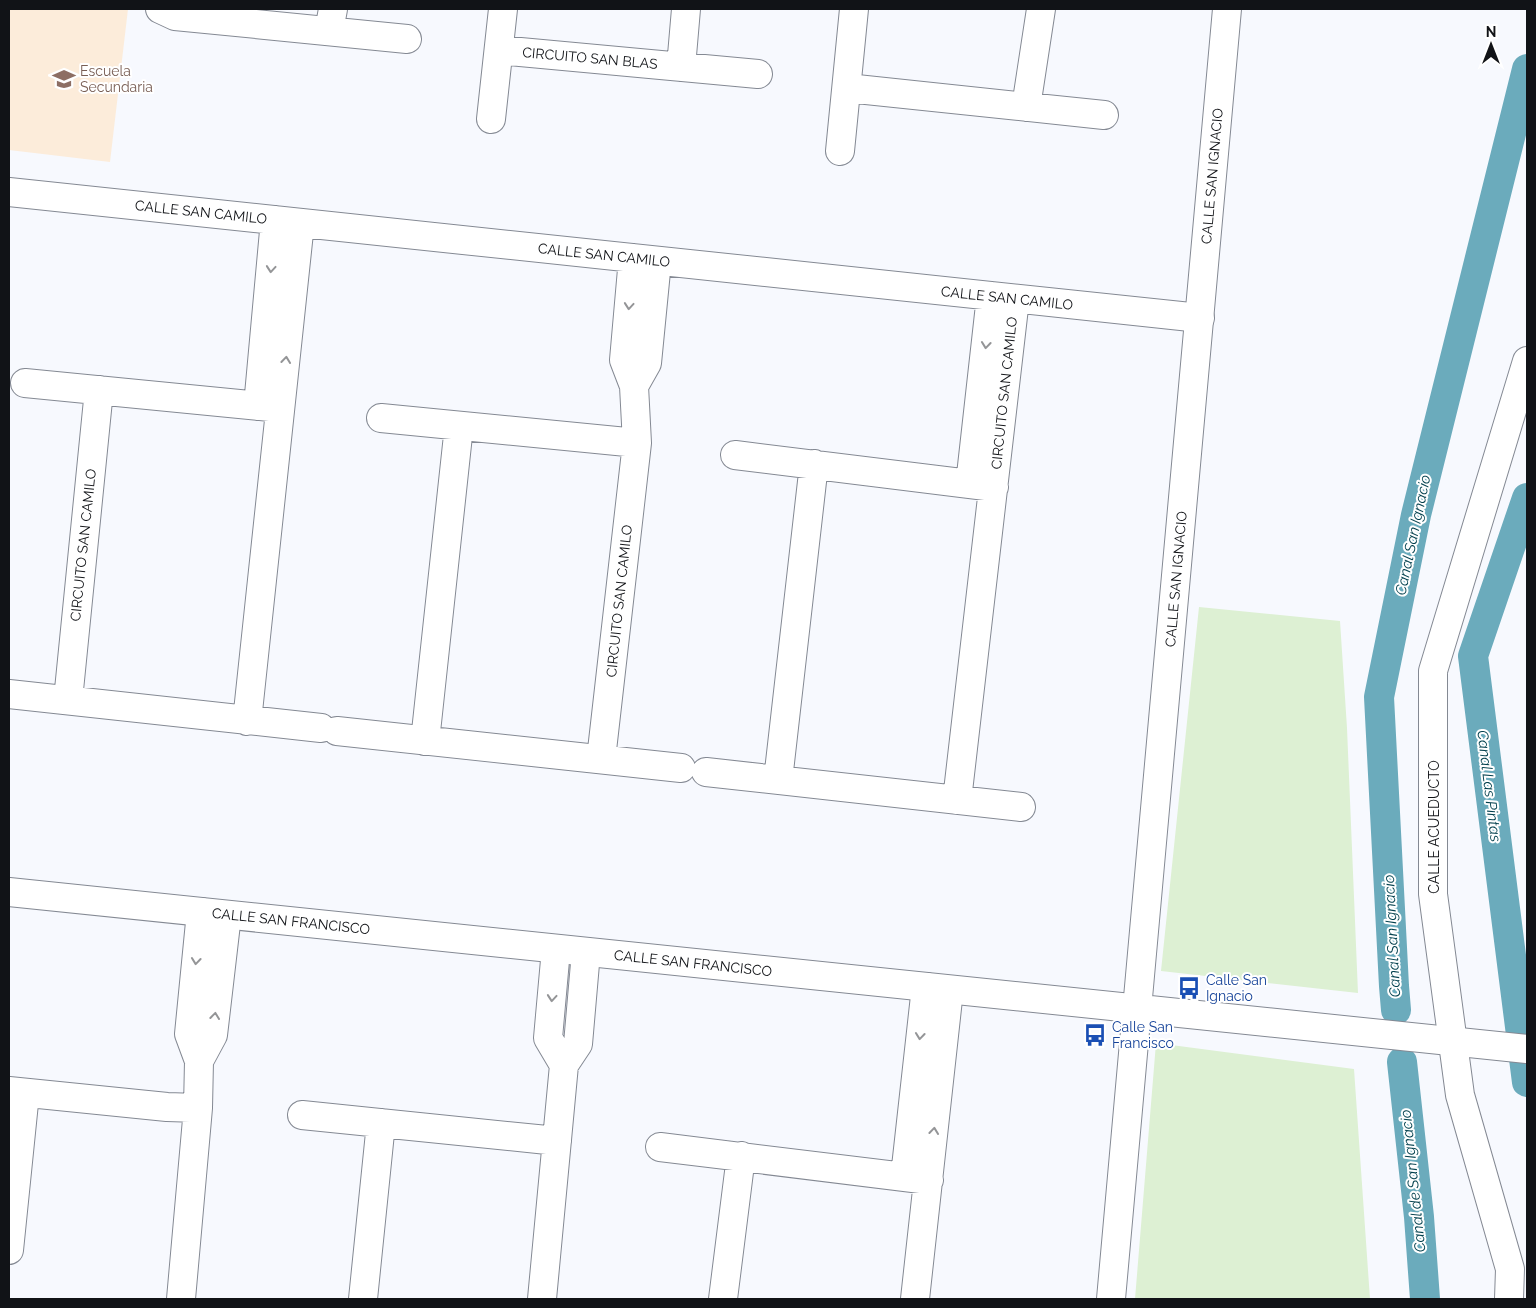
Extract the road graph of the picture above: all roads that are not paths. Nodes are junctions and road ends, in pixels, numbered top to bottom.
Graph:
1 (160, 9) edge
2 (503, 9) edge
3 (686, 9) edge
4 (854, 9) edge
5 (1041, 9) edge
6 (1227, 9) edge
7 (331, 20) edge
8 (407, 39) dead end
9 (499, 50) junction
10 (681, 66) junction
11 (758, 74) dead end
12 (847, 88) junction
13 (1026, 107) junction
14 (1104, 115) dead end
15 (491, 118) dead end
16 (840, 151) dead end
17 (9, 192) edge
18 (288, 221) junction
19 (645, 259) junction
20 (1003, 297) junction
21 (1200, 318) junction
22 (1527, 361) edge
23 (25, 383) dead end
24 (99, 390) junction
25 (269, 407) junction
26 (381, 418) dead end
27 (459, 426) junction
28 (637, 443) junction
29 (735, 455) dead end
30 (814, 464) junction
31 (982, 485) junction
32 (9, 694) edge
33 (68, 700) junction
34 (247, 721) junction
35 (425, 740) junction
36 (601, 759) junction
37 (778, 780) junction
38 (957, 800) junction
39 (1021, 807) dead end
40 (9, 892) edge
41 (214, 914) junction
42 (556, 949) junction
43 (586, 952) junction
44 (938, 988) junction
45 (1137, 1009) junction
46 (1463, 1043) junction
47 (1527, 1049) edge
48 (564, 1065) junction
49 (17, 1092) edge
50 (198, 1108) junction
51 (302, 1115) dead end
52 (381, 1123) junction
53 (557, 1141) junction
54 (660, 1146) dead end
55 (741, 1156) junction
56 (917, 1178) junction
57 (9, 1250) edge
58 (181, 1299) edge
59 (363, 1299) edge
60 (542, 1299) edge
61 (723, 1299) edge
62 (915, 1299) edge
63 (1111, 1299) edge
64 (1509, 1299) edge

1 - 7 street
2 - 9 street
3 - 10 street
4 - 12 street
5 - 13 street
6 - 21 street, CALLE SAN IGNACIO
7 - 8 street
9 - 10 street, CIRCUITO SAN BLAS
9 - 15 street
10 - 11 street, CIRCUITO SAN BLAS
12 - 13 street
12 - 16 street
13 - 14 street
17 - 18 street, CALLE SAN CAMILO
18 - 19 street, CALLE SAN CAMILO
18 - 25 street
19 - 20 street, CALLE SAN CAMILO
19 - 28 street, CIRCUITO SAN CAMILO
20 - 21 street, CALLE SAN CAMILO
20 - 31 street, CIRCUITO SAN CAMILO
21 - 45 street, CALLE SAN IGNACIO
22 - 46 street, CALLE ACUEDUCTO
23 - 24 street
24 - 25 street
24 - 33 street, CIRCUITO SAN CAMILO
25 - 34 street
26 - 27 street
27 - 28 street
27 - 35 street
28 - 36 street, CIRCUITO SAN CAMILO
29 - 30 street
30 - 31 street
30 - 37 street
31 - 38 street, CIRCUITO SAN CAMILO
32 - 33 street
33 - 34 street
34 - 35 street
35 - 36 street
36 - 37 street
37 - 38 street
38 - 39 street
40 - 41 street, CALLE SAN FRANCISCO
41 - 42 street, CALLE SAN FRANCISCO
41 - 50 street
42 - 43 street, CALLE SAN FRANCISCO
42 -> 48 street
43 - 44 street, CALLE SAN FRANCISCO
43 - 48 street
44 - 45 street, CALLE SAN FRANCISCO
44 - 56 street
45 - 46 street, CALLE SAN FRANCISCO
45 - 63 street, CALLE SAN IGNACIO
46 - 47 street, CALLE SAN FRANCISCO
46 - 64 street, CALLE ACUEDUCTO
48 - 53 street
49 - 50 street
49 - 57 street
50 - 58 street
51 - 52 street
52 - 53 street
52 - 59 street
53 - 60 street
54 - 55 street
55 - 56 street
55 - 61 street
56 - 62 street

